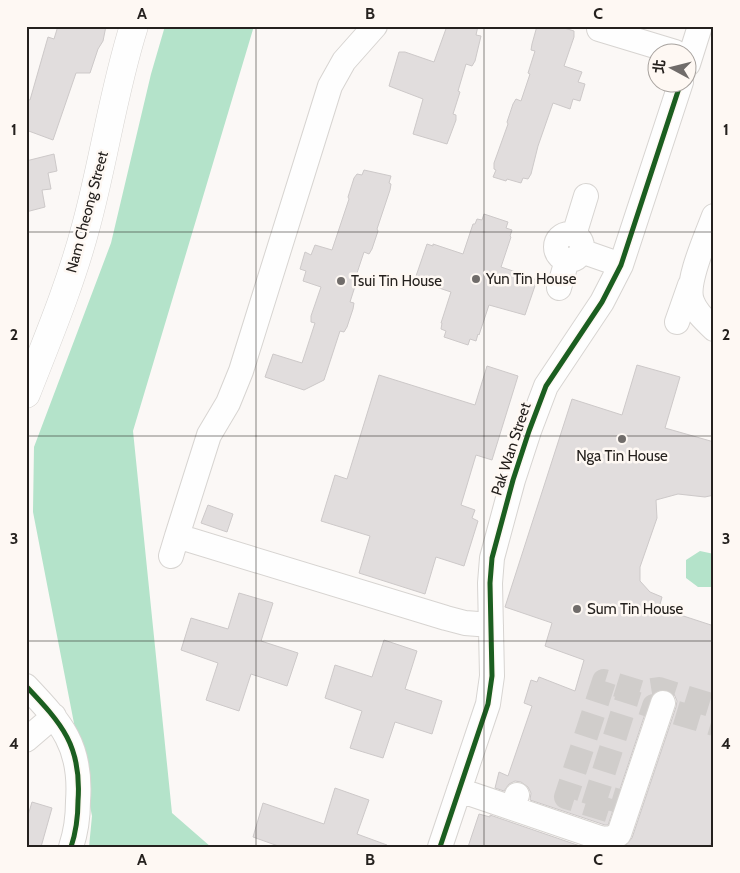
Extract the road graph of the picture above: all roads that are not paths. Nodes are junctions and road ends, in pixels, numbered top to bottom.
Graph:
1 (134, 26) edge
2 (375, 26) edge
3 (700, 26) edge
4 (599, 30) dead end
5 (692, 42) edge
6 (648, 46) edge
7 (679, 92) edge
8 (586, 196) dead end
9 (714, 216) edge
10 (574, 249) junction
11 (622, 265) junction
12 (691, 281) junction
13 (559, 288) dead end
14 (677, 322) dead end
15 (714, 329) edge
16 (26, 394) edge
17 (490, 625) junction
18 (26, 686) edge
19 (663, 703) tunnel mouth
20 (54, 716) junction
21 (26, 740) edge
22 (459, 790) junction
23 (71, 847) edge
24 (440, 847) edge

1 - 16 main road, Nam Cheong Street
2 - 17 street
3 - 5 street
4 - 6 street
7 - 11 street, Pak Wan Street
8 - 10 street
9 - 12 street
10 - 11 street
10 - 13 street
11 - 17 street, Pak Wan Street
12 - 14 street
12 - 15 street
17 - 22 street, Pak Wan Street
18 - 20 street
19 - 22 street
20 - 21 street
20 - 23 street
22 - 24 street, Pak Wan Street

